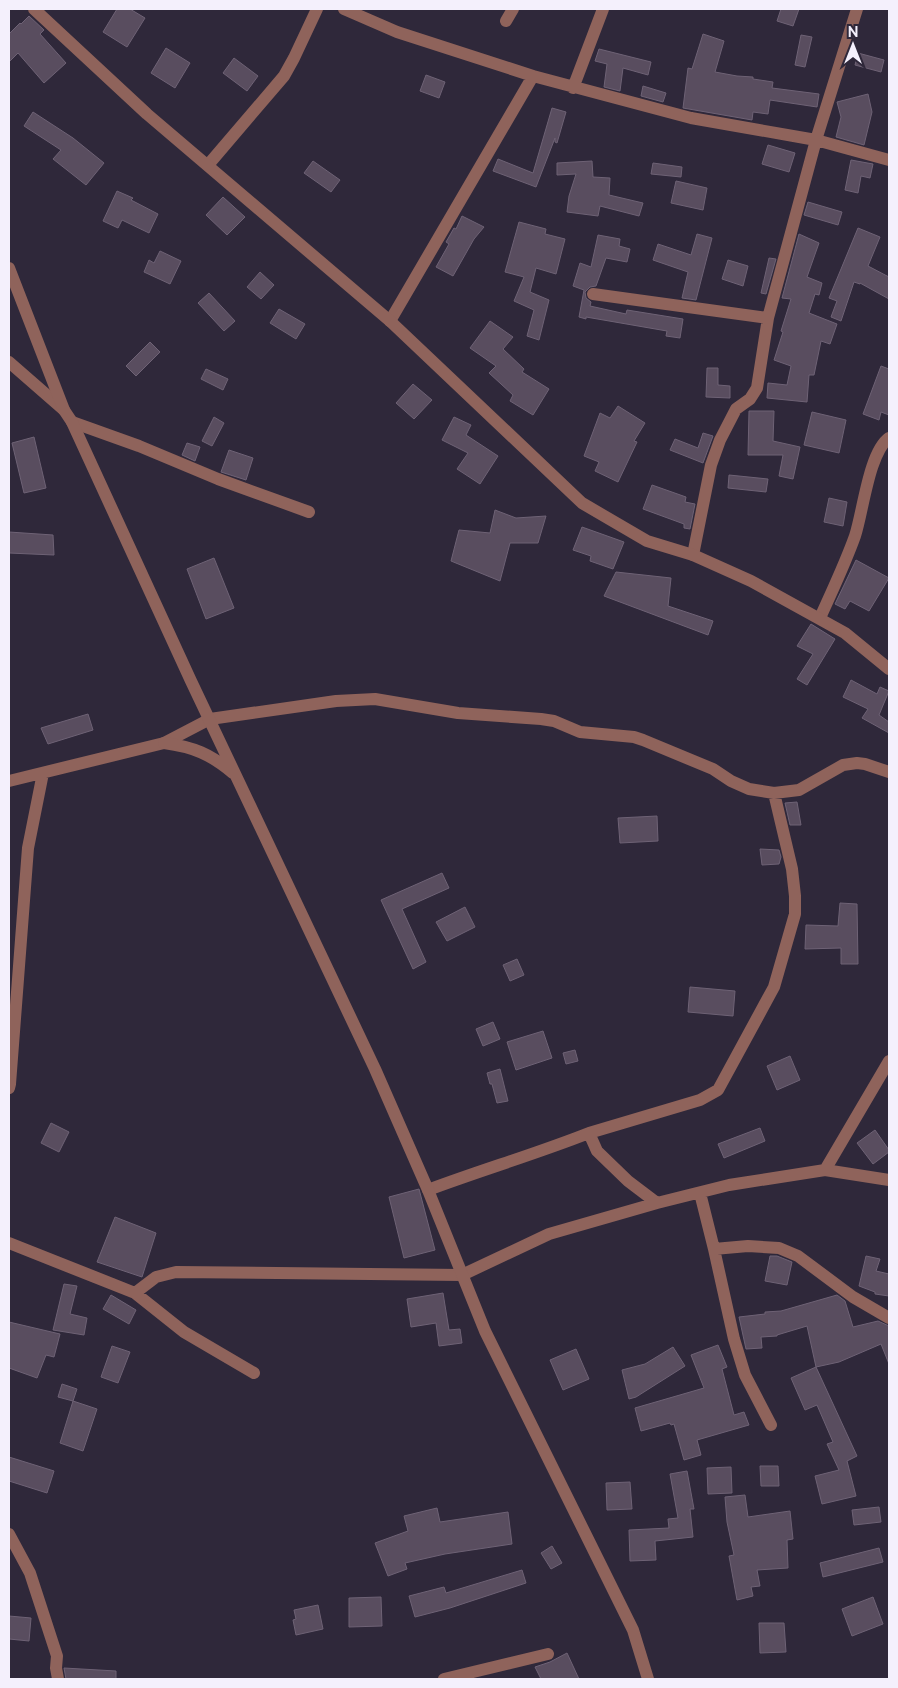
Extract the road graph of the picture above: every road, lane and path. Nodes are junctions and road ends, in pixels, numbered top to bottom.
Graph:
1 (34, 9) edge
2 (317, 9) edge
3 (344, 9) edge
4 (513, 9) edge
5 (603, 9) edge
6 (857, 9) edge
7 (506, 21) dead end
8 (533, 76) junction
9 (573, 88) junction
10 (816, 140) junction
11 (889, 160) edge
12 (208, 164) junction
13 (9, 268) edge
14 (593, 294) dead end
15 (768, 318) junction
16 (390, 321) junction
17 (9, 362) edge
18 (64, 410) junction
19 (72, 422) junction
20 (889, 438) edge
21 (309, 512) dead end
22 (693, 555) junction
23 (820, 618) junction
24 (889, 669) edge
25 (210, 719) junction
26 (164, 744) junction
27 (889, 772) edge
28 (43, 773) junction
29 (237, 776) junction
30 (9, 781) edge
31 (774, 793) junction
32 (889, 1061) edge
33 (9, 1088) edge
34 (589, 1134) junction
35 (825, 1170) junction
36 (889, 1180) edge
37 (428, 1190) junction
38 (700, 1194) junction
39 (657, 1203) junction
40 (9, 1243) edge
41 (714, 1249) junction
42 (462, 1274) junction
43 (135, 1293) junction
44 (889, 1318) edge
45 (254, 1373) dead end
46 (771, 1425) dead end
47 (9, 1534) edge
48 (548, 1654) dead end
49 (58, 1679) edge
50 (444, 1679) edge
51 (648, 1679) edge

1 - 12 street
2 - 12 street
3 - 8 street
4 - 7 street
5 - 9 street
6 - 10 street
8 - 9 street
8 - 16 street
9 - 10 street
10 - 11 street
10 - 15 street
12 - 16 street
13 - 18 street
14 - 15 street
15 - 22 street
16 - 22 street
17 - 18 street
18 - 19 street
19 - 21 street
19 - 25 street
20 - 23 street
22 - 23 street
23 - 24 street
25 - 26 street
25 - 29 street
25 - 31 street
26 - 28 street
26 - 29 street
27 - 31 street
28 - 30 street
28 - 33 street
29 - 37 street
31 - 34 street
32 - 35 street
34 - 37 street
34 - 39 street
35 - 36 street
35 - 38 street
37 - 42 street
38 - 39 street
38 - 41 street
39 - 42 street
40 - 43 street
41 - 44 street
41 - 46 street
42 - 43 street
42 - 51 street
43 - 45 street
47 - 49 street
48 - 50 street

